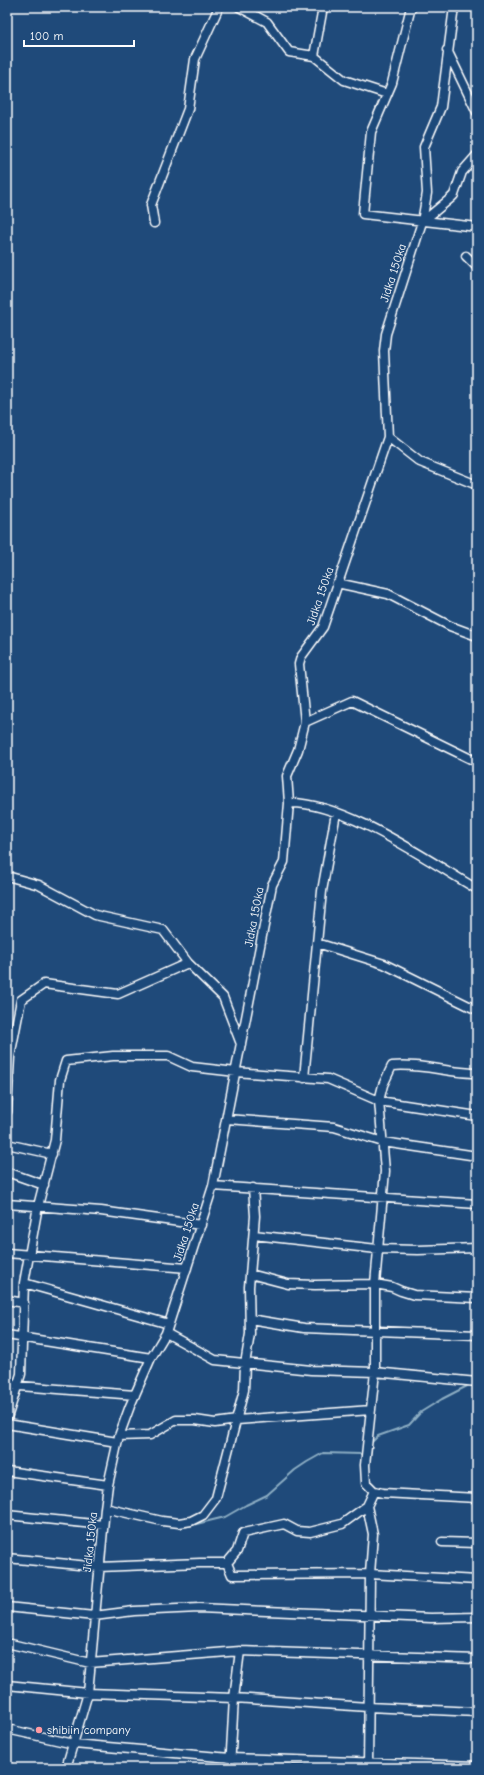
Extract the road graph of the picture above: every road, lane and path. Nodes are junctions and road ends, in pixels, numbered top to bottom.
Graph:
1 (220, 7) edge
2 (239, 7) edge
3 (323, 7) edge
4 (411, 7) edge
5 (454, 7) edge
6 (447, 49) junction
7 (314, 56) junction
8 (387, 94) junction
9 (477, 111) edge
10 (477, 155) edge
11 (154, 222) dead end
12 (422, 222) junction
13 (477, 227) edge
14 (466, 256) dead end
15 (477, 267) edge
16 (388, 437) junction
17 (477, 485) edge
18 (337, 583) junction
19 (477, 636) edge
20 (305, 722) junction
21 (477, 762) edge
22 (289, 803) junction
23 (336, 813) junction
24 (7, 876) edge
25 (477, 889) edge
26 (317, 943) junction
27 (188, 963) junction
28 (477, 1010) edge
29 (241, 1046) junction
30 (236, 1072) junction
31 (477, 1073) edge
32 (304, 1078) junction
33 (379, 1101) junction
34 (7, 1112) edge
35 (477, 1116) edge
36 (227, 1119) junction
37 (383, 1142) junction
38 (7, 1144) edge
39 (52, 1154) junction
40 (477, 1156) edge
41 (7, 1172) edge
42 (44, 1185) junction
43 (213, 1186) junction
44 (253, 1188) junction
45 (383, 1196) junction
46 (7, 1204) edge
47 (477, 1204) edge
48 (38, 1206) junction
49 (201, 1225) junction
50 (254, 1235) junction
51 (477, 1248) edge
52 (378, 1249) junction
53 (7, 1253) edge
54 (29, 1255) junction
55 (187, 1268) junction
56 (250, 1274) junction
57 (24, 1283) junction
58 (375, 1284) junction
59 (477, 1298) edge
60 (7, 1300) edge
61 (24, 1303) junction
62 (250, 1319) junction
63 (169, 1324) junction
64 (374, 1330) junction
65 (166, 1333) junction
66 (7, 1335) edge
67 (477, 1335) edge
68 (23, 1337) junction
69 (151, 1358) junction
70 (245, 1364) junction
71 (375, 1372) junction
72 (477, 1382) edge
73 (7, 1385) edge
74 (17, 1387) junction
75 (135, 1395) junction
76 (371, 1410) junction
77 (7, 1418) edge
78 (237, 1420) junction
79 (7, 1424) edge
80 (118, 1439) junction
81 (7, 1471) edge
82 (108, 1485) junction
83 (374, 1491) junction
84 (477, 1498) edge
85 (367, 1506) junction
86 (105, 1508) junction
87 (7, 1515) edge
88 (104, 1525) junction
89 (442, 1542) dead end
90 (477, 1543) edge
91 (7, 1558) edge
92 (227, 1563) junction
93 (99, 1567) junction
94 (370, 1574) junction
95 (477, 1580) edge
96 (7, 1606) edge
97 (369, 1615) junction
98 (94, 1616) junction
99 (477, 1617) edge
100 (7, 1643) edge
101 (240, 1651) junction
102 (369, 1655) junction
103 (477, 1659) edge
104 (90, 1663) junction
105 (7, 1685) edge
106 (88, 1693) junction
107 (234, 1698) junction
108 (368, 1707) junction
109 (477, 1712) edge
110 (7, 1729) edge
111 (74, 1744) junction
112 (230, 1758) junction
113 (368, 1765) edge
114 (477, 1766) edge
115 (66, 1768) edge
116 (230, 1768) edge

1 - 11 street
2 - 7 street
3 - 7 street
4 - 8 street
5 - 6 street, Jidka 150ka
6 - 9 street
6 - 12 street, Jidka 150ka
7 - 8 street
8 - 12 street
10 - 12 street
12 - 13 street
12 - 16 street, Jidka 150ka
14 - 15 street
16 - 17 street
16 - 18 street, Jidka 150ka
18 - 19 street
18 - 20 street, Jidka 150ka
20 - 21 street
20 - 22 street, Jidka 150ka
22 - 23 street
22 - 29 street, Jidka 150ka
23 - 25 street
23 - 26 street
24 - 27 street
26 - 28 street
26 - 32 street
27 - 29 street
27 - 34 street
29 - 30 street, Jidka 150ka
30 - 32 street
30 - 36 street, Jidka 150ka
30 - 39 street
31 - 33 street
32 - 33 street
33 - 35 street
33 - 37 street
36 - 37 street
36 - 43 street, Jidka 150ka
37 - 40 street
37 - 45 street
38 - 39 street
39 - 42 street
41 - 42 street
42 - 48 street
43 - 44 street
43 - 49 street, Jidka 150ka
44 - 45 street
44 - 50 street
45 - 47 street
45 - 52 street
46 - 48 street
48 - 49 street
48 - 54 street
49 - 55 street, Jidka 150ka
50 - 52 street
50 - 56 street
51 - 52 street
52 - 58 street
53 - 54 street
54 - 55 street
54 - 57 street
55 - 63 street, Jidka 150ka
56 - 58 street
56 - 62 street
57 - 61 street
57 - 63 street
58 - 59 street
58 - 64 street
60 - 61 street
61 - 68 street
62 - 64 street
62 - 70 street
63 - 65 street, Jidka 150ka
64 - 67 street
64 - 71 street
65 - 69 street, Jidka 150ka
65 - 70 street
66 - 68 street
68 - 69 street
68 - 74 street
69 - 75 street, Jidka 150ka
70 - 71 street
70 - 78 street
71 - 72 street
71 - 76 street
73 - 74 street
74 - 75 street
74 - 77 street
75 - 80 street, Jidka 150ka
76 - 78 street
76 - 83 street
78 - 80 street
78 - 86 street
79 - 80 street
80 - 82 street, Jidka 150ka
81 - 82 street
82 - 86 street, Jidka 150ka
83 - 84 street
83 - 85 street
85 - 92 street
85 - 94 street
86 - 88 street, Jidka 150ka
87 - 88 street
88 - 93 street, Jidka 150ka
89 - 90 street
91 - 93 street
92 - 93 street
92 - 94 street
93 - 98 street, Jidka 150ka
94 - 95 street
94 - 97 street
96 - 98 street
97 - 98 street
97 - 99 street
97 - 102 street
98 - 104 street, Jidka 150ka
100 - 104 street
101 - 102 street
101 - 104 street
101 - 107 street
102 - 103 street
102 - 108 street
104 - 106 street, Jidka 150ka
105 - 106 street
106 - 107 street
106 - 111 street, Jidka 150ka
107 - 108 street
107 - 112 street
108 - 109 street
108 - 113 street
110 - 111 street
111 - 112 street
111 - 115 street, Jidka 150ka
112 - 113 street
112 - 116 street
113 - 114 street

